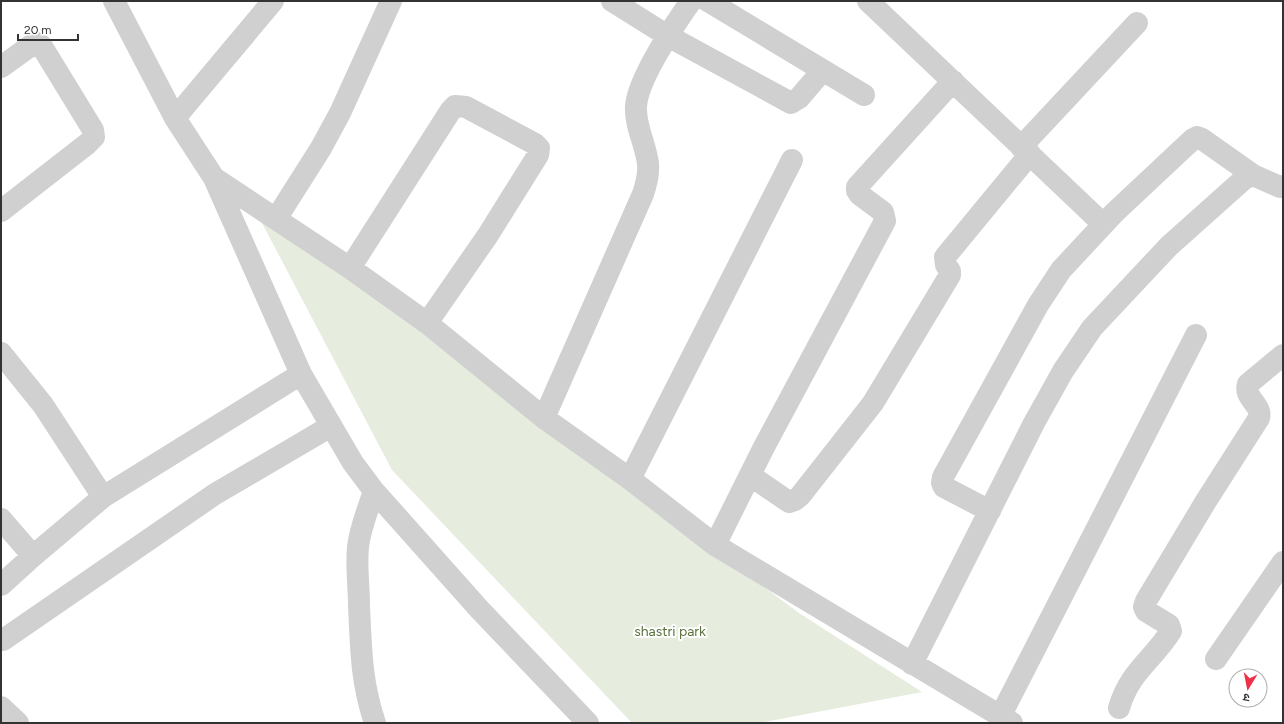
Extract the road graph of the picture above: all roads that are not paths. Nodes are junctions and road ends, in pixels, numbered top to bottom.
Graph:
1 (114, 1) edge
2 (273, 1) edge
3 (391, 1) edge
4 (612, 1) edge
5 (691, 1) edge
6 (708, 1) edge
7 (868, 1) edge
8 (1137, 23) dead end
9 (668, 36) junction
10 (1, 67) edge
11 (823, 70) junction
12 (953, 82) junction
13 (864, 95) dead end
14 (175, 118) junction
15 (1025, 150) junction
16 (792, 160) dead end
17 (1253, 175) junction
18 (214, 178) junction
19 (1283, 186) edge
20 (1, 211) edge
21 (276, 219) junction
22 (1103, 224) junction
23 (350, 268) junction
24 (427, 323) junction
25 (1196, 335) dead end
26 (1, 353) edge
27 (1283, 355) edge
28 (301, 374) junction
29 (544, 418) junction
30 (331, 426) junction
31 (751, 476) junction
32 (630, 479) junction
33 (374, 491) junction
34 (103, 497) junction
35 (990, 512) junction
36 (1, 519) edge
37 (715, 545) junction
38 (32, 556) junction
39 (1283, 562) edge
40 (1, 585) edge
41 (3, 640) dead end
42 (1216, 659) dead end
43 (912, 664) junction
44 (1, 707) edge
45 (1119, 708) dead end
46 (1006, 719) edge
47 (18, 723) edge
48 (375, 723) edge
49 (588, 723) edge

1 - 14 street
2 - 14 street
3 - 21 street
4 - 9 street
5 - 9 street
6 - 11 street
7 - 12 street
8 - 15 street
9 - 11 street
9 - 29 street
10 - 20 street
11 - 13 street
12 - 15 street
12 - 31 street
14 - 18 street
15 - 22 street
15 - 31 street
16 - 32 street
17 - 19 street
17 - 22 street
17 - 35 street
18 - 21 street
18 - 28 street
21 - 23 street
22 - 35 street
23 - 24 street
23 - 24 street
24 - 29 street
25 - 46 street
26 - 34 street
27 - 45 street
28 - 30 street
28 - 34 street
29 - 32 street
30 - 33 street
30 - 41 street
31 - 37 street
32 - 37 street
33 - 48 street
33 - 49 street
34 - 38 street
35 - 43 street
36 - 38 street
37 - 43 street
38 - 40 street
39 - 42 street
43 - 46 street
44 - 47 street

